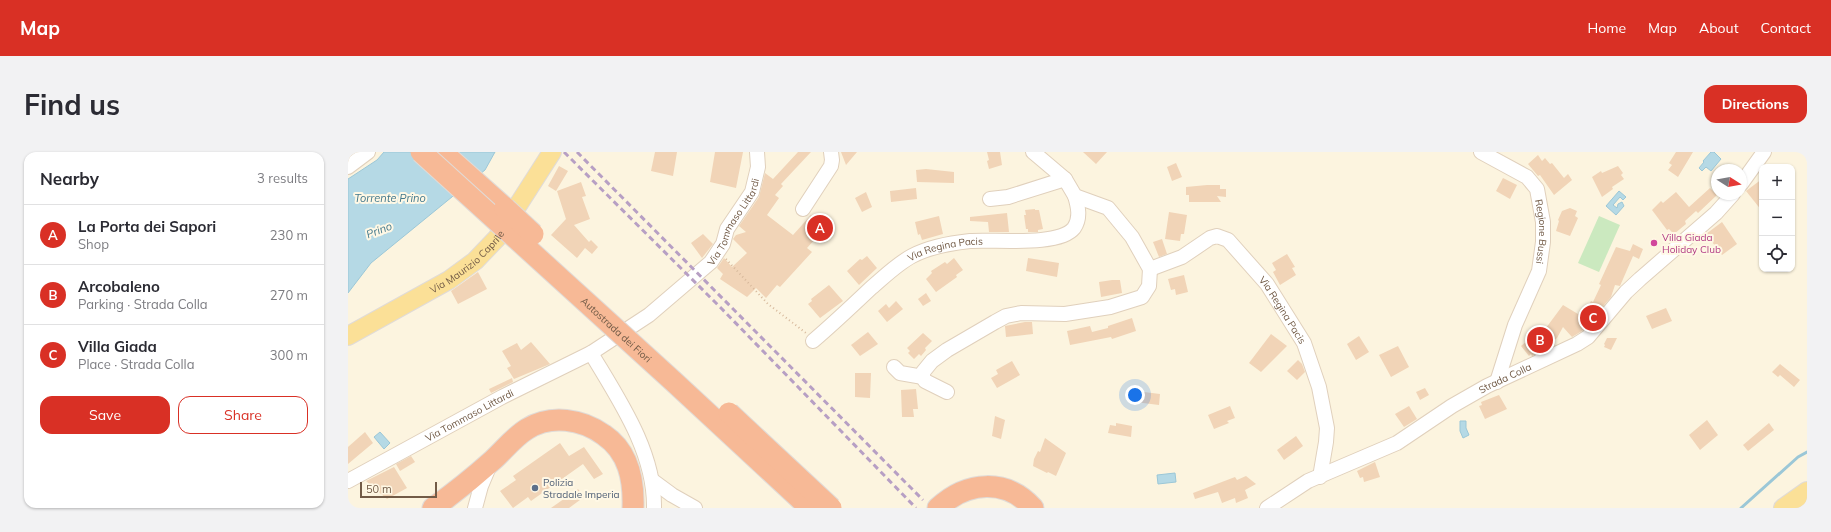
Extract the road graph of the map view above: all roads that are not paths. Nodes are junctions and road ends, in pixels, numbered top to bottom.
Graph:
1 (368, 152) edge
2 (421, 152) edge
3 (442, 152) edge
4 (552, 152) edge
5 (757, 152) edge
6 (830, 152) edge
7 (1033, 152) edge
8 (1481, 152) edge
9 (1764, 152) edge
10 (348, 167) edge
11 (1747, 176) edge
12 (1064, 179) junction
13 (1076, 196) junction
14 (990, 199) dead end
15 (1728, 200) edge
16 (803, 210) dead end
17 (1150, 269) junction
18 (348, 336) edge
19 (814, 341) road end
20 (1539, 342) dead end
21 (591, 353) junction
22 (1544, 359) junction
23 (894, 367) dead end
24 (923, 377) junction
25 (1497, 382) junction
26 (948, 392) dead end
27 (492, 460) junction
28 (1320, 476) junction
29 (348, 481) edge
30 (653, 481) junction
31 (1807, 491) edge
32 (799, 501) edge
33 (433, 508) edge
34 (475, 508) edge
35 (633, 508) edge
36 (654, 508) edge
37 (695, 508) edge
38 (810, 508) edge
39 (831, 508) edge
40 (938, 508) edge
41 (1033, 508) edge
42 (1266, 508) edge
43 (1783, 508) edge

1 - 10 street
2 - 32 highway, Autostrada dei Fiori, bridge
3 - 39 highway, Autostrada dei Fiori, bridge
4 - 18 main road, Via Maurizio Caprile
5 - 21 street, Via Tommaso Littardi
6 - 16 street
7 - 12 street, Via Regina Pacis
8 - 25 street, Regione Bussi
9 - 11 street
12 - 13 street, Via Regina Pacis
12 - 14 street
13 - 17 street
13 - 19 street, Via Regina Pacis
15 - 22 street, Strada Colla
17 - 24 street
17 - 28 street, Via Regina Pacis
20 - 22 street
21 - 29 street, Via Tommaso Littardi
21 - 30 street
22 - 25 street, Strada Colla
23 - 24 street
24 - 26 street
25 - 28 street, Strada Colla
27 - 33 highway
27 - 34 street
27 - 35 highway
28 - 42 street, Strada Colla
30 - 36 street
30 - 37 street
31 - 43 main road
32 - 38 highway, Autostrada dei Fiori, bridge
40 - 41 highway

